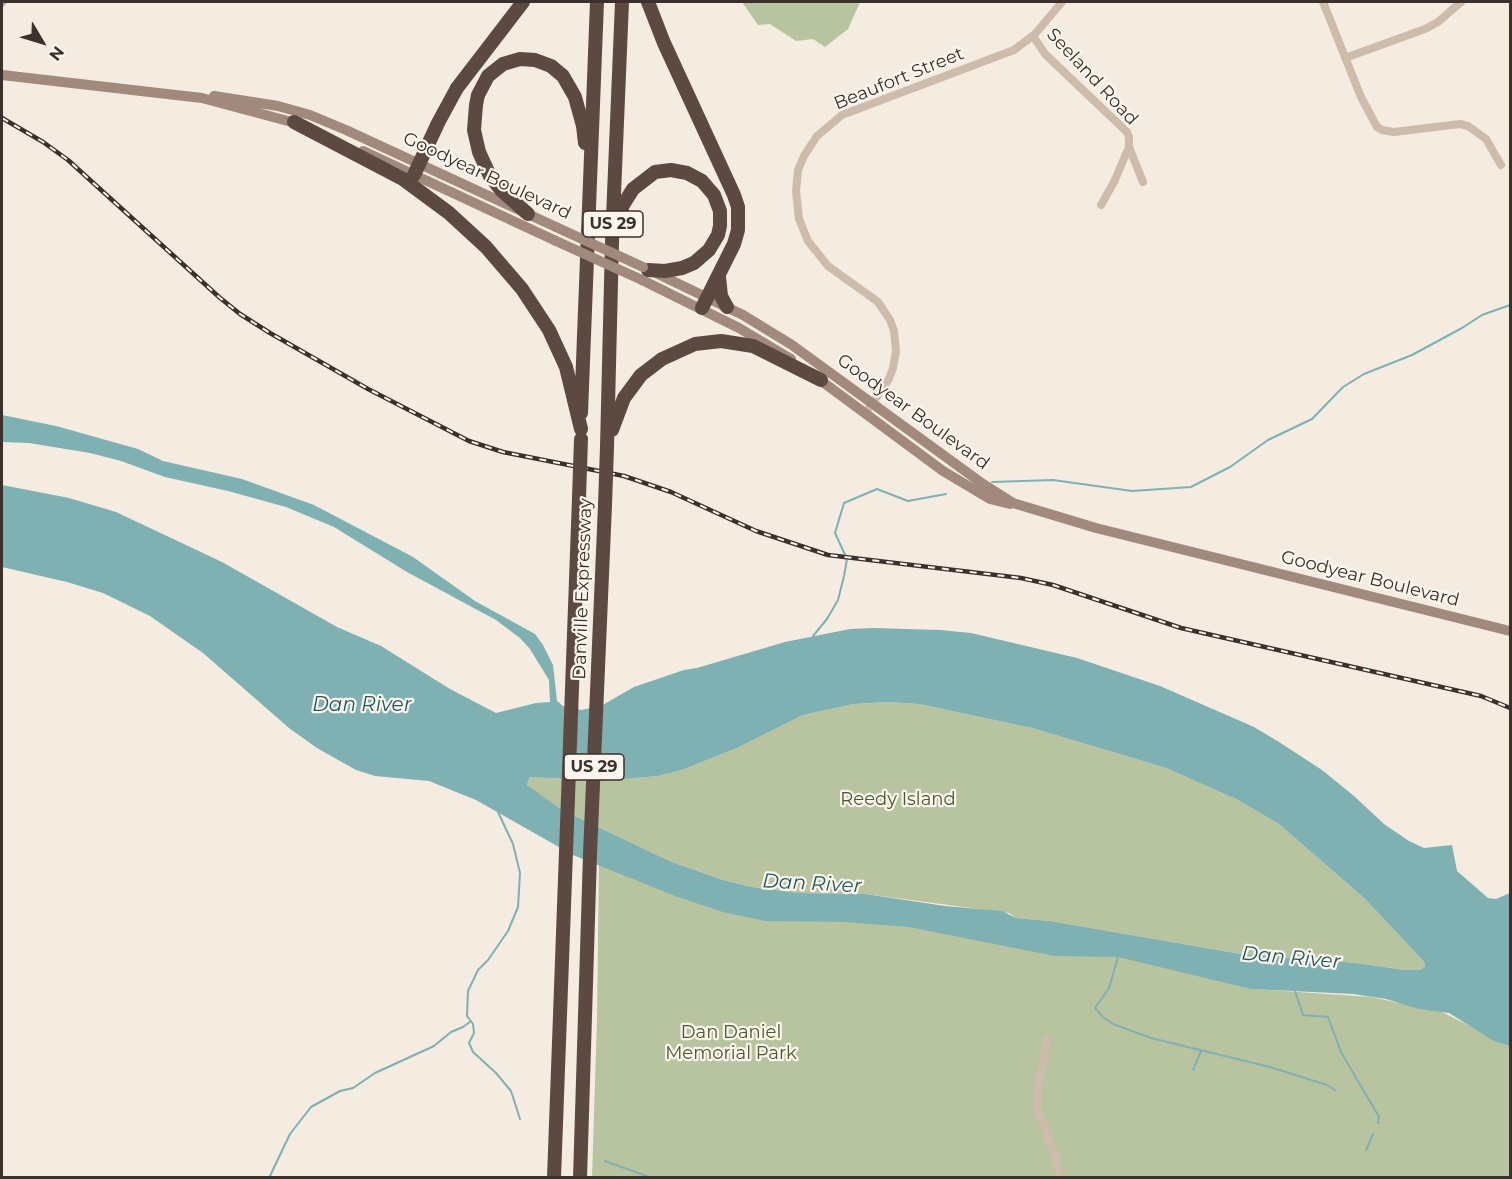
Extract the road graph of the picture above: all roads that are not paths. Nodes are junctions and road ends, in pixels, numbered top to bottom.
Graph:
1 (523, 2) edge
2 (597, 2) edge
3 (622, 2) edge
4 (648, 2) edge
5 (1062, 2) edge
6 (1323, 2) edge
7 (1461, 2) edge
8 (1033, 36) junction
9 (1345, 58) junction
10 (2, 75) edge
11 (202, 98) junction
12 (294, 122) junction
13 (1129, 147) junction
14 (1502, 165) dead end
15 (417, 169) junction
16 (1143, 182) dead end
17 (589, 187) junction
18 (1101, 205) dead end
19 (528, 214) junction
20 (612, 234) junction
21 (644, 272) junction
22 (719, 277) junction
23 (705, 303) junction
24 (727, 307) junction
25 (821, 380) junction
26 (873, 403) junction
27 (865, 414) junction
28 (581, 434) junction
29 (607, 446) junction
30 (1013, 503) junction
31 (1510, 631) edge
32 (1047, 1040) dead end
33 (558, 1059) junction
34 (583, 1108) junction
35 (548, 1178) edge
36 (554, 1178) edge
37 (580, 1178) edge
38 (586, 1178) edge
39 (1060, 1178) edge

1 - 15 highway
2 - 17 highway, Danville Expressway / US 29
3 - 20 highway, Danville Expressway / US 29
4 - 22 highway
5 - 8 street, Seeland Road
6 - 9 street
7 - 9 street
8 - 13 street, Seeland Road
8 - 26 street, Beaufort Street
9 - 14 street
10 - 11 main road, Goodyear Boulevard
11 - 12 main road, Goodyear Boulevard
11 - 15 main road, Goodyear Boulevard
12 - 15 main road, Goodyear Boulevard
12 - 28 highway
13 - 16 street, Seeland Road
13 - 18 street
15 - 19 main road, Goodyear Boulevard
15 - 21 main road, Goodyear Boulevard, bridge
17 - 19 highway
17 - 28 highway, Danville Expressway / US 29
19 - 21 main road, Goodyear Boulevard, bridge
20 - 21 highway
20 - 29 highway, Danville Expressway / US 29
21 - 23 main road, Goodyear Boulevard
22 - 23 highway
22 - 24 highway
23 - 24 main road, Goodyear Boulevard
23 - 25 main road, Goodyear Boulevard
24 - 26 main road, Goodyear Boulevard
25 - 27 main road, Goodyear Boulevard
25 - 29 highway
26 - 27 street, Beaufort Street
26 - 30 main road, Goodyear Boulevard
27 - 30 main road, Goodyear Boulevard
28 - 33 highway, Danville Expressway / US 29, bridge
29 - 34 highway, Danville Expressway / US 29, bridge
30 - 31 main road, Goodyear Boulevard
32 - 39 street
33 - 35 highway
33 - 36 highway, Danville Expressway / US 29
34 - 37 highway, Danville Expressway / US 29
34 - 38 highway

